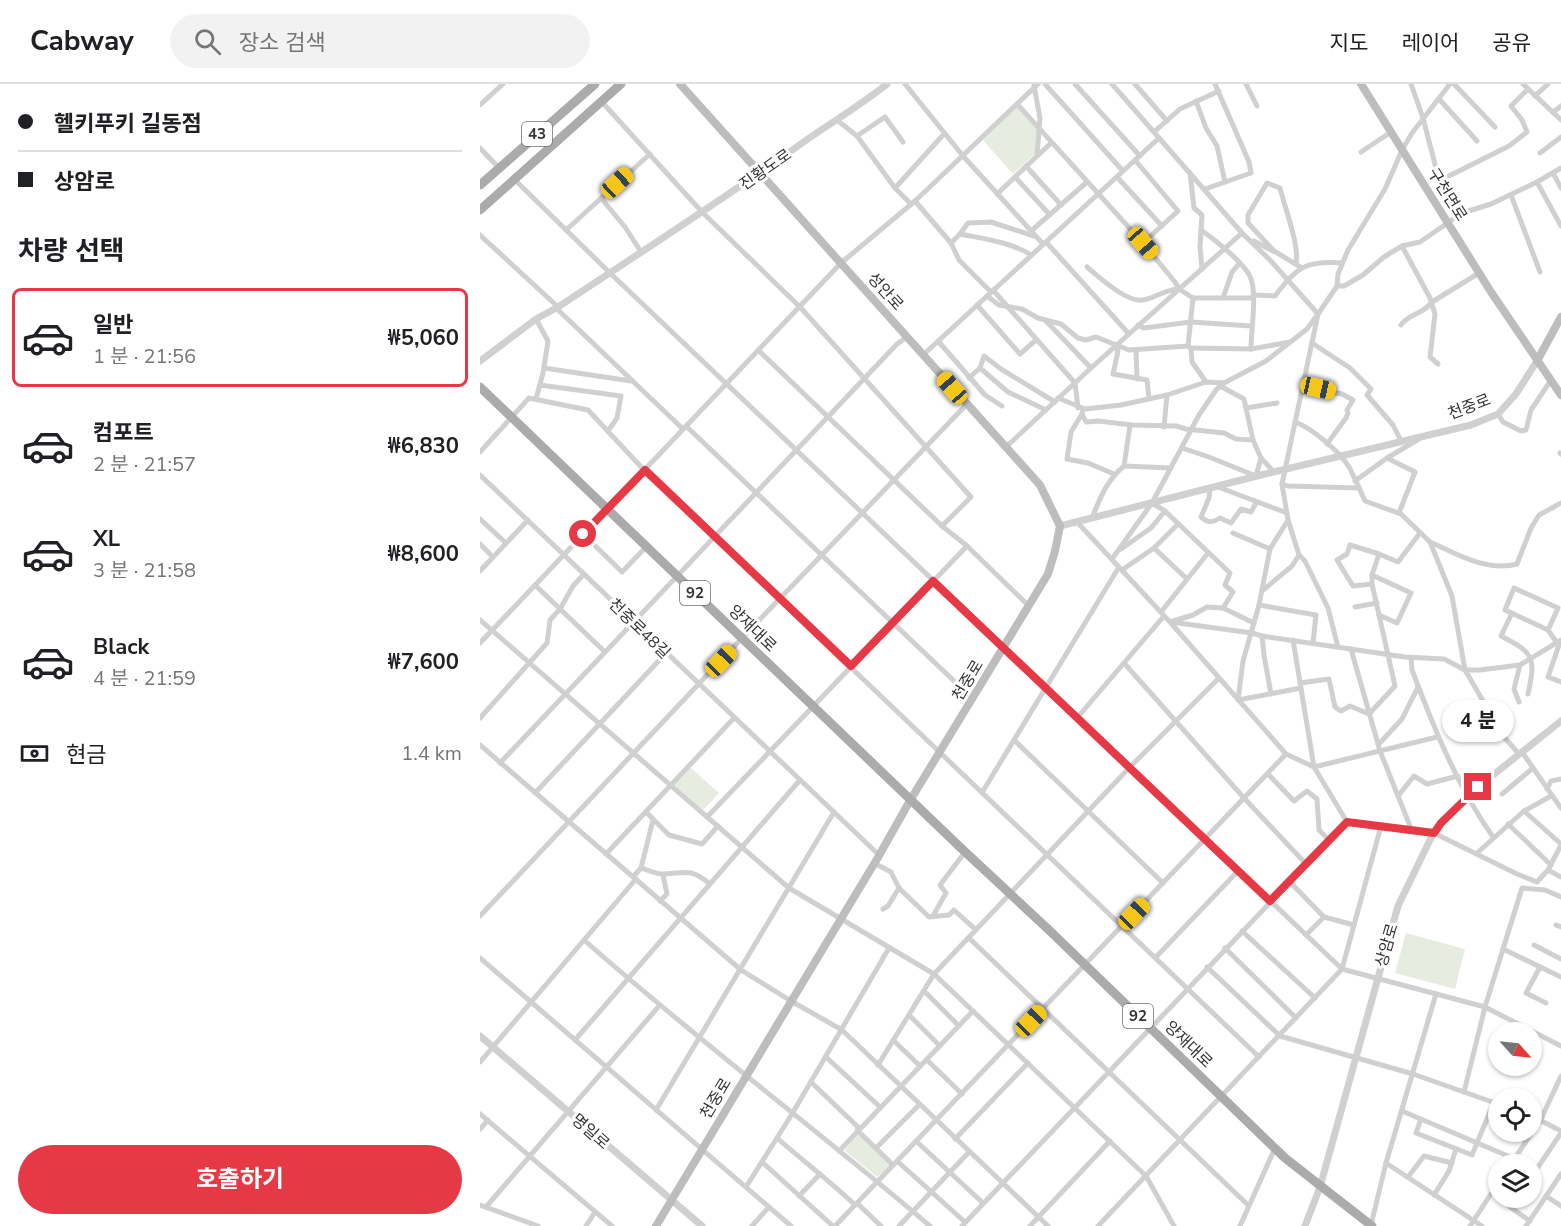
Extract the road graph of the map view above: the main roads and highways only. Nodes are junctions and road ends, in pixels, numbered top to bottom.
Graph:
1 (621, 84) edge
2 (680, 84) edge
3 (1360, 84) edge
4 (590, 85) edge
5 (480, 185) edge
6 (480, 210) edge
7 (1561, 317) edge
8 (1538, 361) junction
9 (480, 387) edge
10 (1561, 395) edge
11 (1060, 526) joint
12 (910, 799) junction
13 (656, 1226) edge
14 (1372, 1226) edge

1 - 6 main road, 43
2 - 11 main road, 성안로
3 - 8 main road, 구천면로
4 - 5 main road, 43
7 - 8 main road, 천중로
8 - 10 main road, 구천면로
9 - 12 main road, 양재대로 / 92
11 - 12 main road, 천중로
12 - 13 main road, 천중로
12 - 14 main road, 양재대로 / 92

